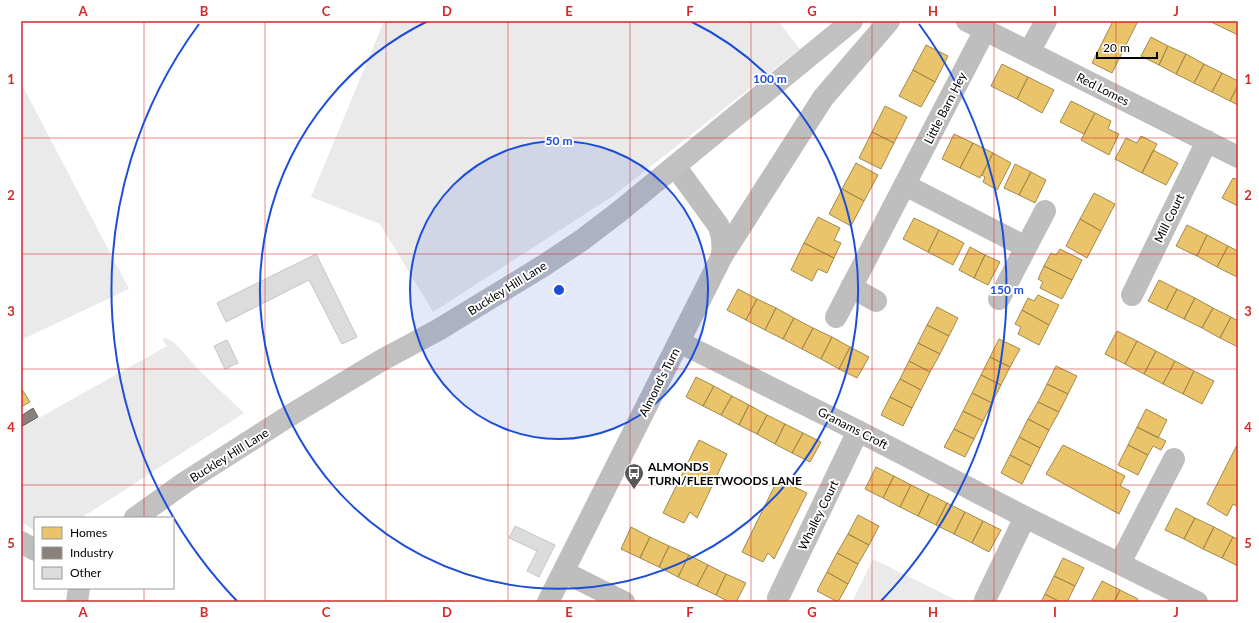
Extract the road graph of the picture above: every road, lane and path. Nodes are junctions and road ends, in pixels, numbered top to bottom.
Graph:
1 (852, 21) edge
2 (888, 21) edge
3 (1046, 21) edge
4 (976, 26) edge
5 (1029, 52) junction
6 (1207, 142) junction
7 (1238, 157) edge
8 (674, 166) junction
9 (905, 185) junction
10 (1045, 211) dead end
11 (1026, 247) junction
12 (722, 256) junction
13 (851, 287) junction
14 (1132, 295) dead end
15 (999, 299) dead end
16 (876, 301) dead end
17 (836, 317) dead end
18 (679, 342) junction
19 (858, 431) junction
20 (1174, 459) dead end
21 (136, 517) edge
22 (1025, 517) junction
23 (21, 542) edge
24 (34, 549) edge
25 (1120, 563) junction
26 (564, 572) junction
27 (79, 589) edge
28 (778, 598) dead end
29 (984, 600) dead end
30 (77, 602) edge
31 (548, 602) edge
32 (624, 602) edge
33 (1197, 602) edge

1 - 8 main road, Buckley Hill Lane
2 - 12 street
3 - 5 street
4 - 5 street, Red Lomes
4 - 9 street, Little Barn Hey
5 - 6 street, Red Lomes
6 - 7 street, Red Lomes
6 - 14 street, Mill Court
8 - 12 street, Almond's Turn
8 - 21 main road, Buckley Hill Lane
9 - 11 street
9 - 13 street, Little Barn Hey
10 - 11 street
11 - 15 street
12 - 18 street, Almond's Turn
13 - 16 street
13 - 17 street, Little Barn Hey
18 - 19 street, Granams Croft
18 - 26 street, Almond's Turn
19 - 22 street, Granams Croft
19 - 28 street, Whalley Court
20 - 25 street
22 - 25 street, Granams Croft
22 - 29 street
23 - 24 street
25 - 33 street, Granams Croft
26 - 31 street, Almond's Turn
26 - 32 street
27 - 30 main road

